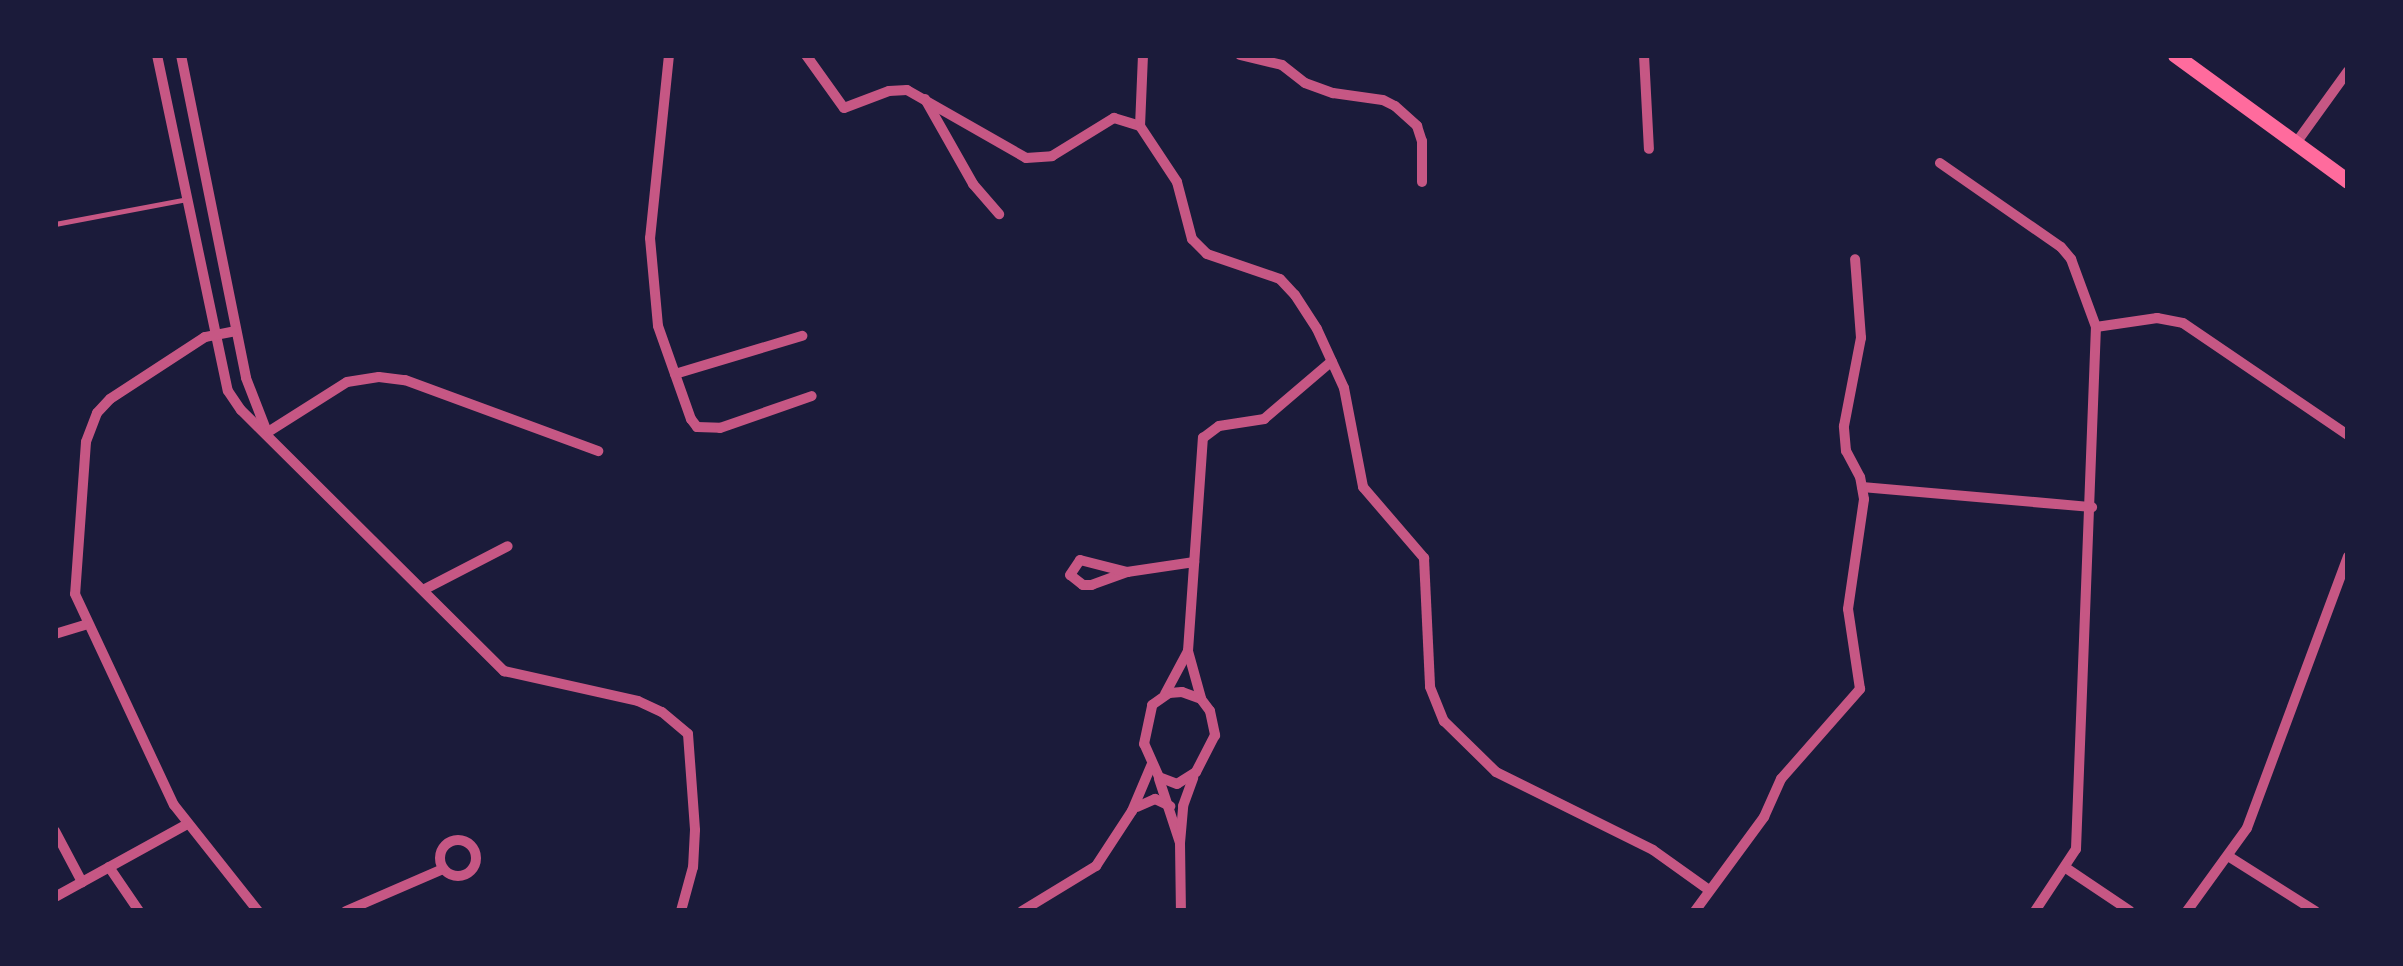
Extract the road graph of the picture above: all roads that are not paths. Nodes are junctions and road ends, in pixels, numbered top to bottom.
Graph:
1 (157, 55) edge
2 (181, 55) edge
3 (668, 55) edge
4 (806, 55) edge
5 (1143, 55) edge
6 (1240, 55) edge
7 (1644, 55) edge
8 (2175, 55) edge
9 (2348, 70) edge
10 (924, 98) junction
11 (1140, 126) junction
12 (2296, 143) junction
13 (1649, 149) dead end
14 (1940, 163) dead end
15 (2348, 181) edge
16 (1422, 182) dead end
17 (187, 199) junction
18 (999, 214) dead end
19 (55, 224) edge
20 (1855, 259) dead end
21 (2096, 327) junction
22 (236, 331) junction
23 (214, 333) junction
24 (802, 336) dead end
25 (1332, 361) junction
26 (676, 374) junction
27 (812, 396) dead end
28 (268, 432) junction
29 (2348, 435) edge
30 (598, 451) dead end
31 (1862, 487) junction
32 (2092, 507) junction
33 (508, 546) dead end
34 (2348, 556) edge
35 (1194, 562) junction
36 (1128, 572) junction
37 (426, 589) junction
38 (85, 624) junction
39 (55, 634) edge
40 (1188, 652) junction
41 (1164, 695) junction
42 (1201, 699) junction
43 (1154, 770) junction
44 (1196, 772) junction
45 (1170, 807) junction
46 (1132, 811) junction
47 (187, 824) junction
48 (55, 831) edge
49 (1180, 842) junction
50 (2228, 856) junction
51 (110, 866) junction
52 (2066, 868) junction
53 (443, 869) dead end
54 (82, 882) junction
55 (1709, 890) junction
56 (55, 896) edge
57 (138, 911) edge
58 (258, 911) edge
59 (346, 911) edge
60 (681, 911) edge
61 (1022, 911) edge
62 (1181, 911) edge
63 (1694, 911) edge
64 (2035, 911) edge
65 (2130, 911) edge
66 (2187, 911) edge
67 (2315, 911) edge

1 - 17 street
2 - 22 street
3 - 26 street
4 - 10 street
5 - 11 street
6 - 16 street
7 - 13 street
8 - 12 main road
9 - 12 street
10 - 11 street
10 - 18 street
11 - 25 street
12 - 15 main road
14 - 21 street
17 - 19 lane
17 - 23 street
20 - 31 street
21 - 29 street
21 - 32 street
22 - 23 street
22 - 28 street
23 - 28 street
23 - 38 street
24 - 26 street
25 - 35 street
25 - 55 street
26 - 27 street
28 - 30 street
28 - 37 street
31 - 32 street
31 - 55 street
32 - 52 street
33 - 37 street
34 - 50 street
35 - 36 street
35 - 40 street
36 - 36 street
37 - 60 street
38 - 39 street
38 - 47 street
40 - 41 street
40 - 42 street
41 - 42 street
41 - 43 street
42 - 44 street
43 - 44 street
43 - 45 street
43 - 46 street
44 - 49 street
45 - 46 street
45 - 49 street
46 - 61 street
47 - 51 street
47 - 58 street
48 - 54 street
49 - 62 street
50 - 66 street
50 - 67 street
51 - 54 street
51 - 57 street
52 - 64 street
52 - 65 street
53 - 59 street
54 - 56 street
55 - 63 street

